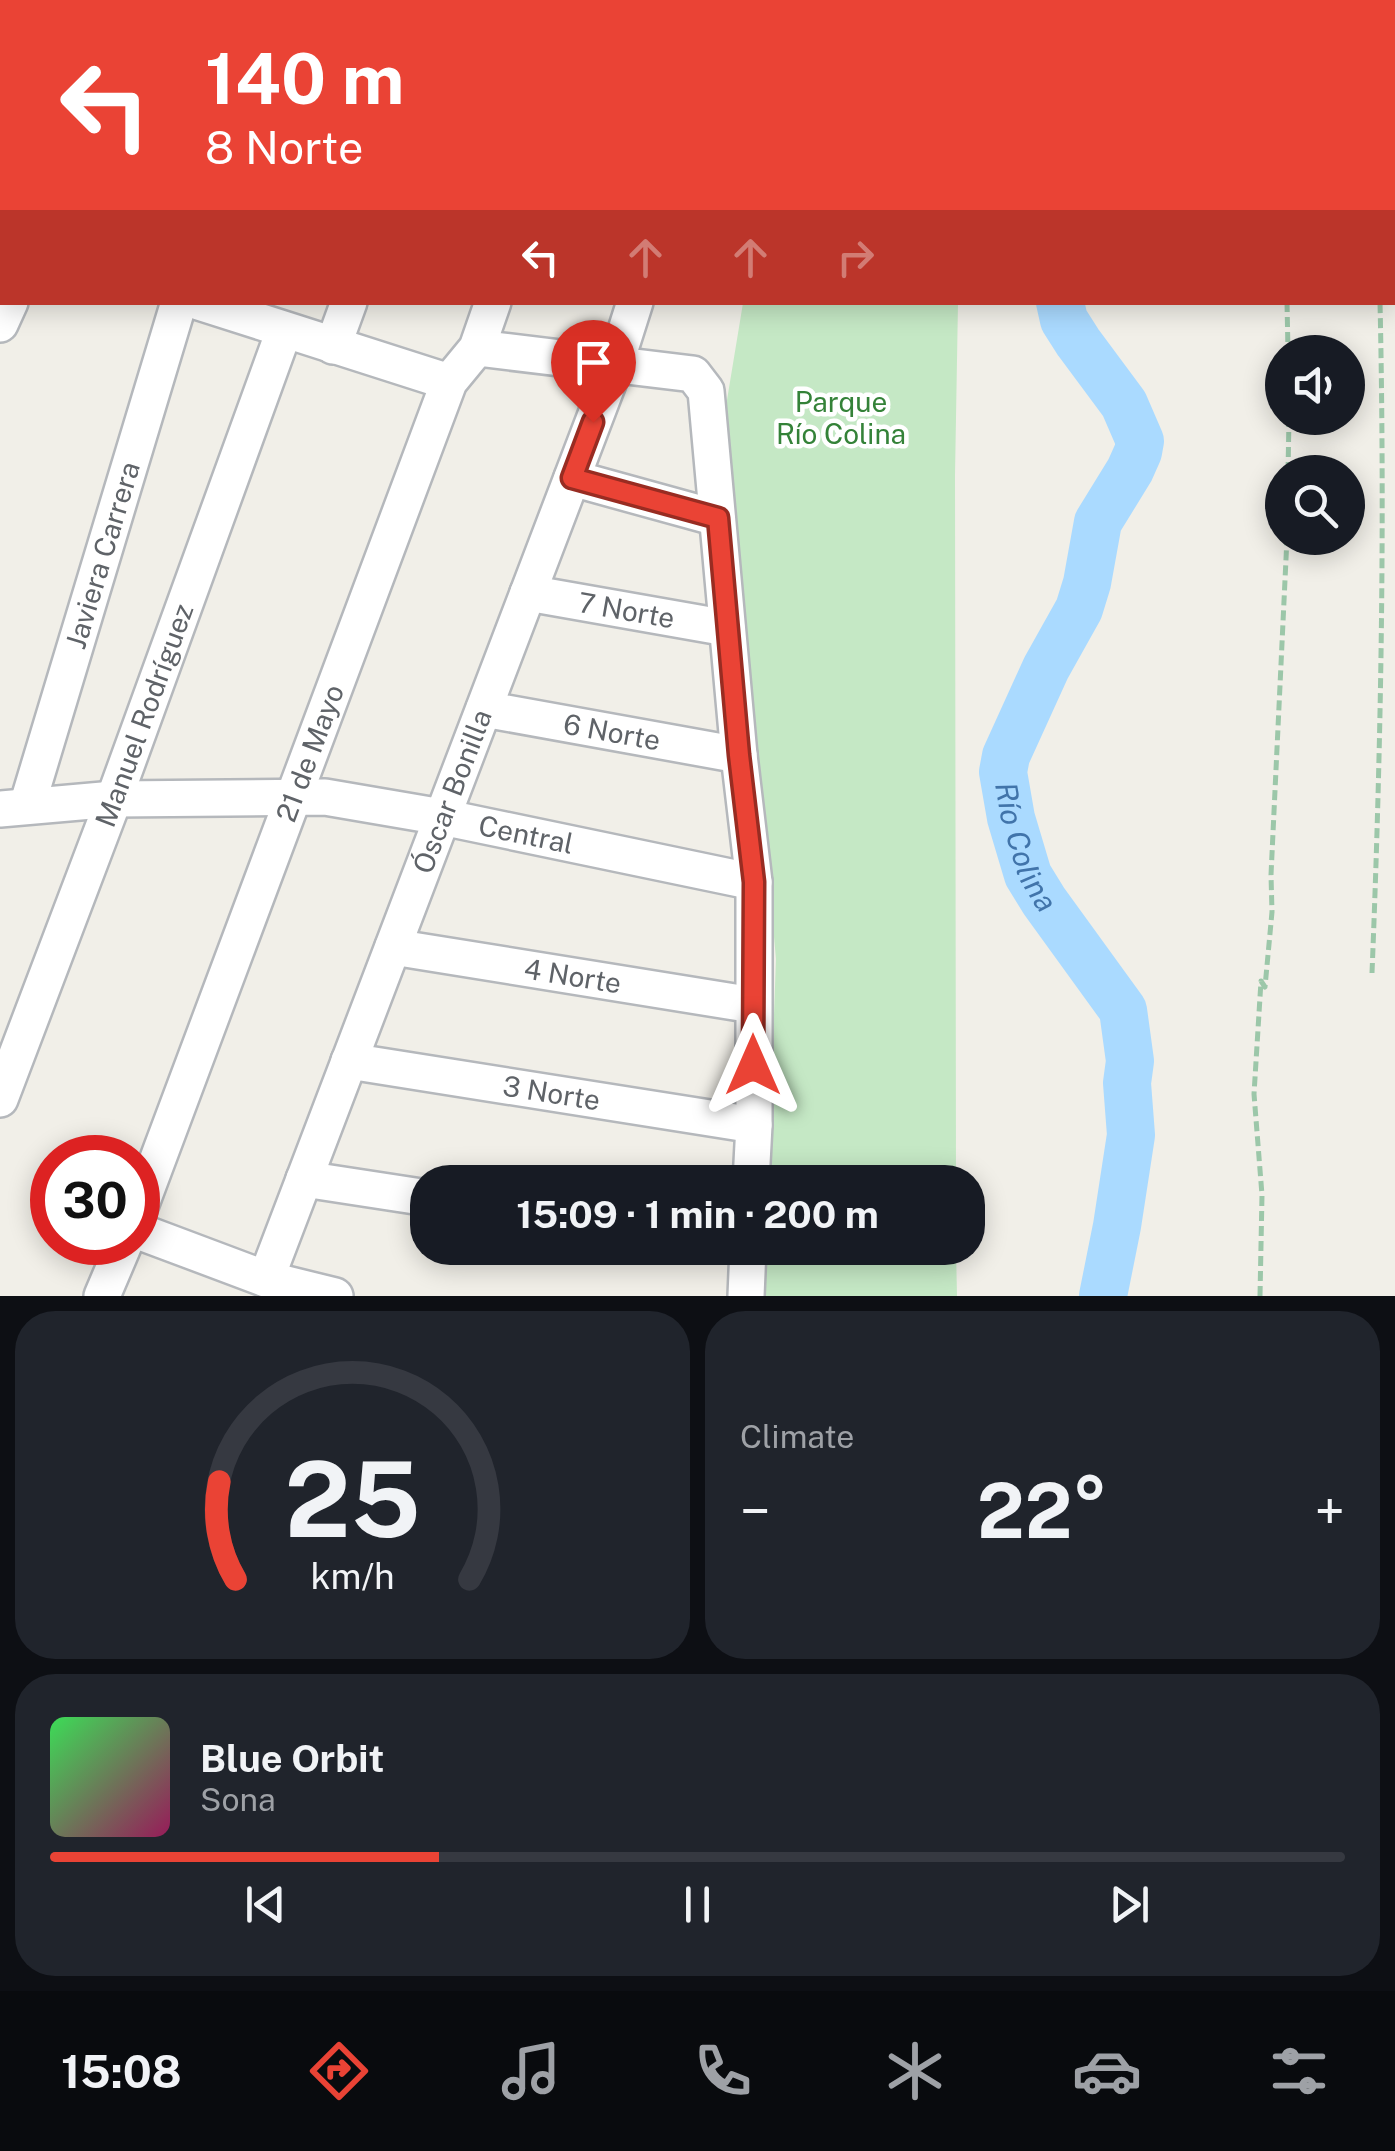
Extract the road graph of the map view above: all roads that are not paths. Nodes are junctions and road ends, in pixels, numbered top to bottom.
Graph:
1 (179, 305) edge
2 (208, 305) edge
3 (348, 305) edge
4 (491, 305) edge
5 (634, 305) edge
6 (284, 331) junction
7 (333, 346) junction
8 (477, 348) junction
9 (615, 366) junction
10 (450, 382) junction
11 (572, 478) junction
12 (718, 518) junction
13 (528, 592) junction
14 (727, 628) junction
15 (484, 709) junction
16 (739, 755) junction
17 (296, 796) junction
18 (114, 800) junction
19 (14, 808) edge
20 (442, 817) junction
21 (754, 882) junction
22 (393, 947) junction
23 (753, 1004) junction
24 (349, 1061) junction
25 (0, 1099) edge
26 (754, 1125) junction
27 (160, 1154) edge
28 (752, 1165) edge
29 (304, 1179) junction
30 (410, 1195) edge
31 (160, 1239) edge
32 (115, 1265) edge
33 (747, 1265) edge
34 (266, 1279) junction
35 (102, 1296) edge
36 (336, 1296) edge
37 (746, 1296) edge

1 - 19 street, Javiera Carrera
2 - 6 street
3 - 7 street
4 - 8 street, 21 de Mayo
5 - 9 street, Óscar Bonilla
6 - 7 street
6 - 18 street, Manuel Rodríguez
7 - 10 street
8 - 9 street
8 - 10 street, 21 de Mayo
9 - 11 street, Óscar Bonilla
9 - 12 street
10 - 17 street, 21 de Mayo
11 - 12 street
11 - 13 street, Óscar Bonilla
12 - 14 street
13 - 14 street, 7 Norte
13 - 15 street, Óscar Bonilla
14 - 16 street
15 - 16 street, 6 Norte
15 - 20 street, Óscar Bonilla
16 - 21 street
17 - 18 street, Central
17 - 20 street, Central
17 - 27 street, 21 de Mayo
18 - 19 street, Central
18 - 25 street, Manuel Rodríguez
20 - 21 street, Central
20 - 22 street, Óscar Bonilla
21 - 23 street
22 - 23 street, 4 Norte
22 - 24 street, Óscar Bonilla
23 - 26 street
24 - 26 street, 3 Norte
24 - 29 street, Óscar Bonilla
26 - 28 street
29 - 30 street
29 - 34 street, Óscar Bonilla
31 - 34 street
32 - 35 street
33 - 37 street
34 - 36 street

